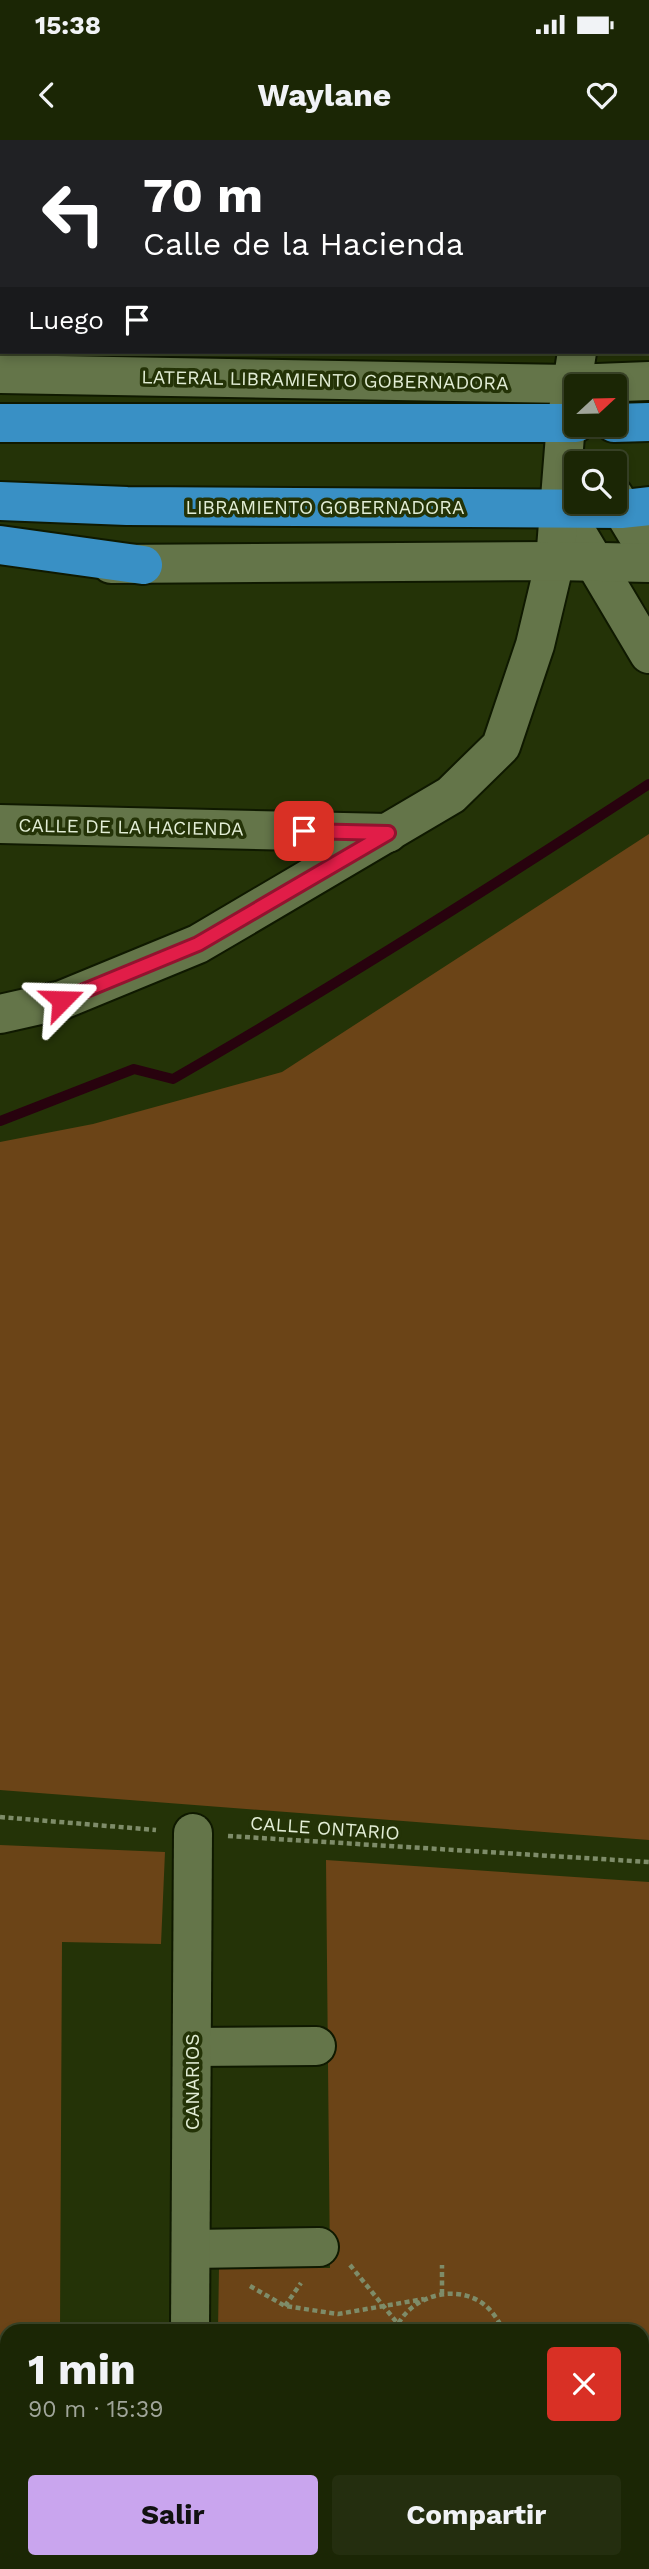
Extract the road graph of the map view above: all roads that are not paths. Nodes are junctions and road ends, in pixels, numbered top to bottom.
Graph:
1 (574, 368) edge
2 (0, 374) edge
3 (649, 381) edge
4 (649, 422) edge
5 (0, 423) edge
6 (564, 423) edge
7 (627, 423) edge
8 (569, 438) edge
9 (0, 501) edge
10 (629, 504) edge
11 (560, 506) junction
12 (0, 545) edge
13 (649, 554) edge
14 (555, 561) junction
15 (0, 562) edge
16 (595, 563) junction
17 (649, 563) edge
18 (143, 565) junction
19 (649, 654) edge
20 (0, 824) edge
21 (388, 833) junction
22 (0, 1014) edge
23 (193, 1833) road end
24 (316, 2046) dead end
25 (192, 2047) junction
26 (191, 2249) junction
27 (334, 2255) road end
28 (190, 2324) edge

1 - 2 street, LATERAL LIBRAMIENTO GOBERNADORA
1 - 3 street, LATERAL LIBRAMIENTO GOBERNADORA
4 - 7 highway
5 - 6 highway
8 - 11 street
9 - 11 highway, LIBRAMIENTO GOBERNADORA
10 - 11 highway, LIBRAMIENTO GOBERNADORA
10 - 13 street
11 - 14 street
11 - 16 street
12 - 18 highway
14 - 16 street
14 - 18 street
14 - 21 street
15 - 18 street
16 - 17 street
16 - 19 street
20 - 21 street, CALLE DE LA HACIENDA
21 - 22 street
23 - 25 street, CANARIOS
24 - 25 street
25 - 26 street, CANARIOS
26 - 27 street
26 - 28 street, CANARIOS

